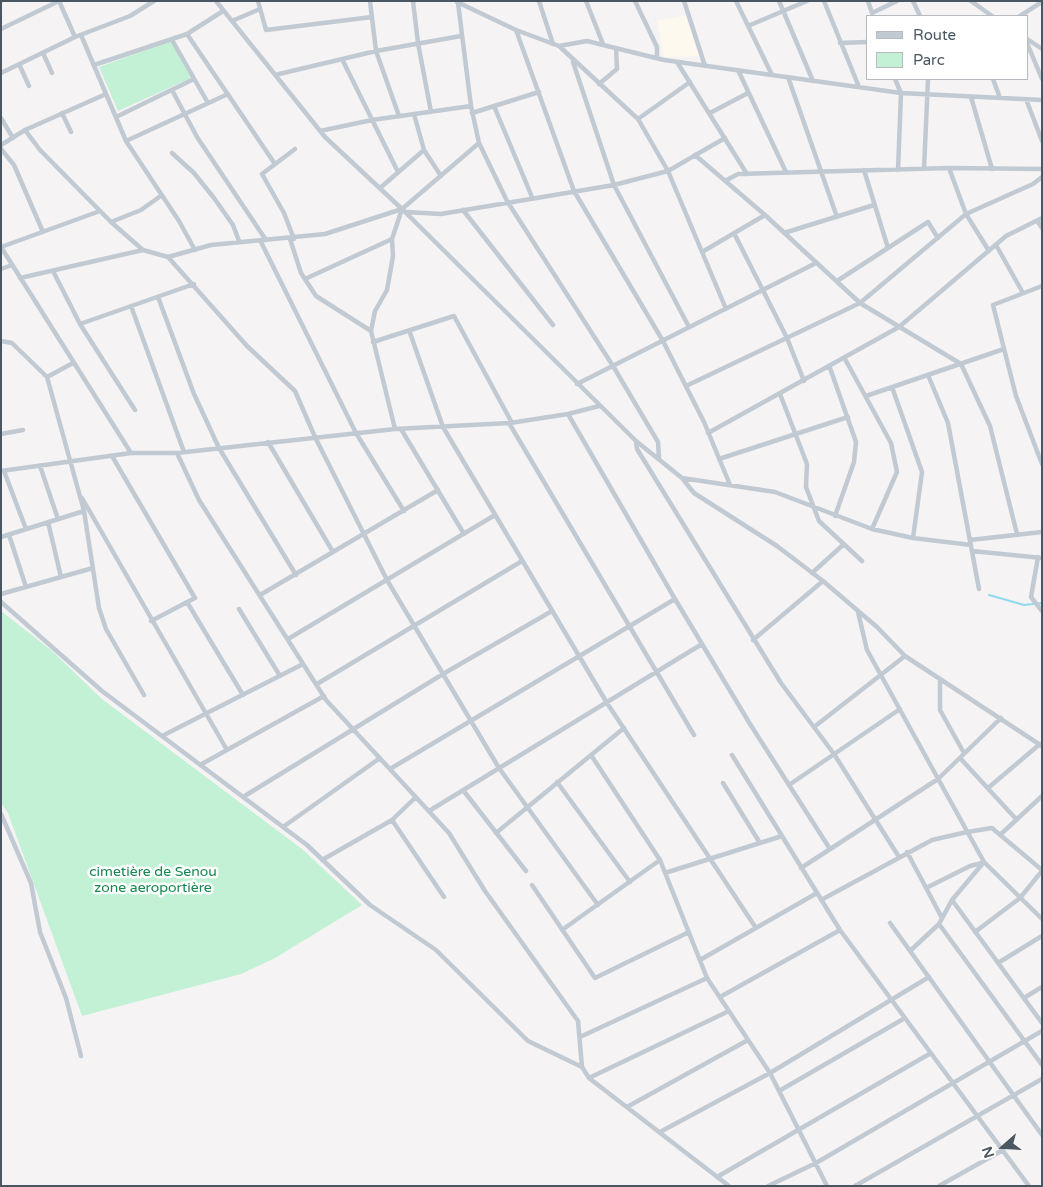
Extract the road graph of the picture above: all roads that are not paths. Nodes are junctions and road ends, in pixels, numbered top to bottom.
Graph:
1 (59, 1) edge
2 (154, 1) edge
3 (216, 1) edge
4 (258, 1) edge
5 (370, 1) edge
6 (413, 1) edge
7 (472, 1) edge
8 (539, 1) edge
9 (586, 1) edge
10 (635, 1) edge
11 (684, 1) edge
12 (736, 1) edge
13 (779, 1) edge
14 (807, 1) edge
15 (824, 1) edge
16 (868, 1) edge
17 (897, 1) edge
18 (913, 1) edge
19 (971, 1) edge
20 (457, 2) edge
21 (1042, 2) edge
22 (260, 8) junction
23 (468, 8) junction
24 (223, 10) junction
25 (783, 11) junction
26 (920, 15) edge
27 (991, 15) edge
28 (1022, 15) edge
29 (372, 17) junction
30 (232, 21) junction
31 (748, 26) junction
32 (1, 29) edge
33 (516, 30) junction
34 (188, 34) junction
35 (81, 35) junction
36 (461, 36) junction
37 (75, 37) junction
38 (172, 40) junction
39 (1028, 40) edge
40 (866, 42) edge
41 (418, 43) junction
42 (840, 43) junction
43 (553, 44) junction
44 (603, 44) junction
45 (1028, 45) edge
46 (559, 46) junction
47 (616, 48) junction
48 (1042, 49) edge
49 (376, 50) junction
50 (43, 53) junction
51 (657, 58) junction
52 (342, 59) junction
53 (573, 61) junction
54 (677, 62) junction
55 (19, 64) junction
56 (94, 65) junction
57 (705, 66) junction
58 (738, 70) junction
59 (1, 73) edge
60 (52, 73) dead end
61 (275, 75) junction
62 (772, 75) junction
63 (788, 77) junction
64 (194, 79) junction
65 (1042, 79) edge
66 (895, 80) edge
67 (928, 80) edge
68 (993, 80) edge
69 (812, 81) junction
70 (690, 82) junction
71 (599, 84) junction
72 (29, 86) dead end
73 (859, 87) junction
74 (172, 90) junction
75 (538, 92) junction
76 (901, 93) junction
77 (106, 94) junction
78 (228, 94) junction
79 (748, 94) junction
80 (929, 94) junction
81 (971, 96) junction
82 (1000, 98) junction
83 (1026, 99) junction
84 (1042, 100) edge
85 (208, 103) junction
86 (471, 106) junction
87 (494, 106) junction
88 (431, 112) junction
89 (710, 112) junction
90 (62, 113) junction
91 (472, 113) junction
92 (185, 114) junction
93 (414, 114) junction
94 (399, 116) junction
95 (116, 117) junction
96 (1, 118) edge
97 (638, 119) junction
98 (372, 120) junction
99 (25, 130) junction
100 (320, 131) junction
101 (71, 132) dead end
102 (13, 138) junction
103 (725, 138) junction
104 (126, 141) junction
105 (1042, 141) edge
106 (480, 143) junction
107 (1, 147) edge
108 (295, 149) dead end
109 (424, 150) junction
110 (172, 154) dead end
111 (695, 155) junction
112 (275, 164) junction
113 (949, 168) junction
114 (924, 169) junction
115 (992, 169) junction
116 (1042, 169) edge
117 (864, 170) junction
118 (898, 170) junction
119 (668, 171) junction
120 (398, 172) junction
121 (786, 172) junction
122 (821, 172) junction
123 (747, 174) junction
124 (441, 176) junction
125 (1042, 177) edge
126 (725, 181) junction
127 (614, 185) junction
128 (380, 188) junction
129 (574, 191) junction
130 (162, 196) junction
131 (532, 197) junction
132 (507, 201) junction
133 (874, 205) junction
134 (463, 210) junction
135 (100, 211) junction
136 (404, 211) junction
137 (966, 214) junction
138 (765, 215) junction
139 (837, 217) junction
140 (1040, 220) edge
141 (111, 222) junction
142 (1042, 228) edge
143 (43, 232) junction
144 (734, 234) junction
145 (784, 234) junction
146 (938, 238) junction
147 (292, 239) junction
148 (392, 239) junction
149 (263, 240) junction
150 (239, 241) junction
151 (996, 245) junction
152 (1, 247) edge
153 (888, 248) junction
154 (143, 250) junction
155 (195, 250) junction
156 (989, 251) junction
157 (702, 252) junction
158 (168, 257) junction
159 (816, 263) junction
160 (12, 266) junction
161 (1, 269) edge
162 (53, 270) junction
163 (20, 278) junction
164 (305, 279) junction
165 (836, 282) junction
166 (194, 284) junction
167 (1042, 286) edge
168 (763, 290) junction
169 (1023, 293) junction
170 (158, 297) junction
171 (860, 303) junction
172 (131, 306) junction
173 (726, 309) junction
174 (80, 324) junction
175 (554, 326) dead end
176 (689, 328) junction
177 (899, 328) junction
178 (409, 330) junction
179 (371, 331) junction
180 (787, 338) junction
181 (1, 341) edge
182 (663, 341) junction
183 (373, 342) junction
184 (1004, 349) junction
185 (845, 359) junction
186 (74, 363) junction
187 (961, 364) junction
188 (613, 366) junction
189 (830, 368) junction
190 (928, 375) junction
191 (48, 377) junction
192 (804, 381) junction
193 (577, 384) junction
194 (686, 386) junction
195 (892, 387) junction
196 (780, 394) junction
197 (866, 396) junction
198 (599, 406) junction
199 (135, 410) dead end
200 (568, 414) junction
201 (848, 417) junction
202 (511, 423) junction
203 (443, 426) junction
204 (395, 429) junction
205 (401, 429) junction
206 (23, 430) dead end
207 (356, 433) junction
208 (708, 433) junction
209 (1, 434) edge
210 (795, 434) junction
211 (315, 437) junction
212 (636, 441) junction
213 (268, 442) junction
214 (219, 448) junction
215 (184, 452) junction
216 (131, 453) junction
217 (177, 453) junction
218 (112, 456) junction
219 (719, 459) junction
220 (659, 460) junction
221 (71, 462) junction
222 (1042, 464) edge
223 (40, 466) junction
224 (3, 471) edge
225 (682, 478) junction
226 (730, 485) junction
227 (438, 490) junction
228 (82, 498) junction
229 (814, 508) junction
230 (404, 510) junction
231 (84, 511) junction
232 (495, 515) junction
233 (835, 516) junction
234 (58, 519) junction
235 (48, 522) junction
236 (26, 529) junction
237 (872, 529) junction
238 (1042, 532) edge
239 (364, 534) junction
240 (464, 534) junction
241 (1017, 534) junction
242 (9, 535) junction
243 (1, 538) edge
244 (913, 538) junction
245 (971, 542) junction
246 (844, 544) junction
247 (972, 551) junction
248 (333, 552) junction
249 (1040, 557) edge
250 (522, 561) junction
251 (862, 561) dead end
252 (93, 568) junction
253 (812, 573) junction
254 (296, 574) junction
255 (61, 577) junction
256 (387, 580) junction
257 (823, 582) junction
258 (26, 587) junction
259 (979, 589) dead end
260 (1, 594) edge
261 (260, 596) junction
262 (675, 599) junction
263 (1, 602) edge
264 (187, 602) junction
265 (239, 609) dead end
266 (858, 610) junction
267 (552, 611) junction
268 (1042, 611) edge
269 (151, 621) junction
270 (414, 626) junction
271 (628, 627) junction
272 (288, 639) junction
273 (753, 640) junction
274 (702, 644) junction
275 (580, 656) junction
276 (905, 656) junction
277 (304, 664) junction
278 (656, 672) junction
279 (443, 674) junction
280 (881, 675) junction
281 (280, 676) junction
282 (940, 679) junction
283 (317, 684) junction
284 (144, 694) dead end
285 (243, 695) junction
286 (324, 696) junction
287 (607, 703) junction
288 (900, 709) junction
289 (206, 714) junction
290 (1001, 718) junction
291 (471, 721) junction
292 (814, 727) junction
293 (624, 728) junction
294 (354, 730) junction
295 (694, 735) dead end
296 (162, 736) junction
297 (1041, 745) edge
298 (227, 750) junction
299 (964, 753) junction
300 (834, 754) junction
301 (591, 755) junction
302 (732, 755) dead end
303 (380, 758) junction
304 (960, 758) junction
305 (200, 765) junction
306 (499, 768) junction
307 (390, 769) junction
308 (938, 778) junction
309 (558, 782) junction
310 (723, 783) dead end
311 (789, 785) junction
312 (988, 788) junction
313 (463, 790) junction
314 (1042, 796) edge
315 (243, 797) junction
316 (416, 797) junction
317 (527, 807) junction
318 (429, 811) junction
319 (1, 814) edge
320 (875, 819) junction
321 (1016, 819) junction
322 (392, 820) junction
323 (283, 827) junction
324 (967, 832) junction
325 (496, 833) junction
326 (1000, 835) junction
327 (782, 836) junction
328 (760, 843) junction
329 (830, 849) junction
330 (907, 852) junction
331 (899, 856) junction
332 (710, 858) junction
333 (322, 860) junction
334 (660, 860) junction
335 (984, 862) junction
336 (801, 868) junction
337 (526, 871) dead end
338 (1042, 871) edge
339 (665, 872) junction
340 (630, 882) junction
341 (532, 885) dead end
342 (926, 888) junction
343 (817, 892) junction
344 (444, 897) dead end
345 (1020, 898) junction
346 (821, 900) junction
347 (952, 900) junction
348 (598, 905) junction
349 (942, 918) junction
350 (1042, 919) edge
351 (890, 923) dead end
352 (939, 924) junction
353 (756, 928) junction
354 (562, 930) junction
355 (840, 930) junction
356 (689, 932) junction
357 (976, 932) junction
358 (1042, 936) edge
359 (910, 951) junction
360 (700, 960) junction
361 (998, 963) junction
362 (929, 977) junction
363 (707, 978) junction
364 (1042, 987) edge
365 (720, 997) junction
366 (1024, 998) junction
367 (892, 1000) junction
368 (729, 1012) junction
369 (905, 1018) junction
370 (1042, 1023) edge
371 (1042, 1031) edge
372 (580, 1037) junction
373 (748, 1040) junction
374 (1024, 1042) junction
375 (931, 1053) junction
376 (81, 1056) dead end
377 (990, 1063) junction
378 (1042, 1065) edge
379 (582, 1067) junction
380 (770, 1073) junction
381 (589, 1078) junction
382 (1042, 1079) edge
383 (954, 1084) junction
384 (779, 1091) junction
385 (1013, 1095) junction
386 (627, 1107) junction
387 (978, 1116) junction
388 (799, 1130) junction
389 (660, 1132) junction
390 (1042, 1135) edge
391 (1003, 1150) junction
392 (816, 1163) junction
393 (717, 1177) junction
394 (1028, 1184) edge
395 (729, 1186) edge
396 (768, 1186) edge
397 (827, 1186) edge
398 (854, 1186) edge
399 (939, 1186) edge
400 (1022, 1186) edge

1 - 32 street
1 - 37 street
2 - 35 street
3 - 24 street
4 - 22 street
5 - 29 street
6 - 41 street
7 - 23 street
8 - 43 street
9 - 44 street
10 - 51 street
11 - 57 street
12 - 31 street
13 - 25 street
14 - 25 street
15 - 42 street
16 - 17 street
18 - 26 street
19 - 27 street
20 - 23 street
20 - 36 street
21 - 28 street
22 - 29 street
22 - 30 street
23 - 33 street
24 - 30 street
24 - 34 street
25 - 31 street
25 - 69 street
29 - 49 street
30 - 61 street
31 - 62 street
33 - 43 street
33 - 75 street
34 - 38 street
34 - 78 street
35 - 37 street
35 - 56 street
36 - 41 street
36 - 86 street
37 - 50 street
38 - 56 street
38 - 64 street
39 - 48 street
40 - 42 street
41 - 49 street
41 - 88 street
42 - 73 street
43 - 46 street
44 - 46 street
44 - 47 street
45 - 65 street
46 - 53 street
47 - 51 street
47 - 71 street
49 - 52 street
49 - 94 street
50 - 55 street
50 - 60 street
51 - 54 street
52 - 61 street
52 - 98 street
53 - 71 street
53 - 127 street
54 - 57 street
54 - 70 street
55 - 59 street
55 - 72 street
56 - 77 street
57 - 58 street
58 - 62 street
58 - 79 street
61 - 100 street
62 - 63 street
63 - 69 street
63 - 122 street
64 - 74 street
64 - 85 street
66 - 76 street
67 - 80 street
68 - 82 street
69 - 73 street
70 - 89 street
70 - 97 street
71 - 97 street
73 - 76 street
74 - 92 street
74 - 95 street
75 - 87 street
75 - 129 street
76 - 80 street
76 - 118 street
77 - 90 street
77 - 95 street
78 - 85 street
78 - 112 street
79 - 89 street
79 - 121 street
80 - 81 street
80 - 114 street
81 - 82 street
81 - 115 street
82 - 83 street
83 - 84 street
83 - 105 street
85 - 92 street
86 - 88 street
86 - 91 street
87 - 91 street
87 - 131 street
88 - 93 street
89 - 103 street
90 - 99 street
90 - 101 street
91 - 106 street
92 - 104 street
92 - 149 street
93 - 94 street
93 - 109 street
94 - 98 street
95 - 104 street
96 - 102 street
97 - 119 street
98 - 100 street
98 - 120 street
99 - 102 street
99 - 135 street
100 - 128 street
102 - 107 street
103 - 111 street
103 - 123 street
104 - 130 street
106 - 124 street
106 - 132 street
107 - 143 street
108 - 112 street
109 - 120 street
109 - 124 street
110 - 150 street
111 - 119 street
111 - 126 street
112 - 147 street
113 - 114 street
113 - 115 street
113 - 137 street
114 - 118 street
115 - 116 street
117 - 118 street
117 - 122 street
117 - 133 street
119 - 127 street
119 - 157 street
120 - 128 street
121 - 122 street
121 - 123 street
122 - 139 street
123 - 126 street
124 - 136 street
125 - 137 street
126 - 138 street
127 - 129 street
127 - 176 street
128 - 136 street
129 - 131 street
129 - 182 street
130 - 141 street
130 - 155 street
131 - 132 street
132 - 134 street
132 - 188 street
133 - 139 street
133 - 153 street
134 - 136 street
134 - 175 street
135 - 141 street
135 - 143 street
136 - 147 street
136 - 148 street
136 - 193 street
137 - 146 street
137 - 156 street
138 - 144 street
138 - 145 street
139 - 145 street
140 - 142 street
140 - 151 street
141 - 154 street
143 - 152 street
144 - 157 street
144 - 168 street
145 - 159 street
146 - 153 street
146 - 171 street
147 - 149 street
147 - 164 street
148 - 164 street
148 - 179 street
149 - 150 street
149 - 207 street
150 - 155 street
151 - 156 street
151 - 169 street
152 - 160 street
153 - 165 street
154 - 158 street
154 - 162 street
155 - 158 street
156 - 177 street
157 - 173 street
158 - 166 street
159 - 165 street
159 - 168 street
160 - 161 street
160 - 163 street
162 - 163 street
162 - 174 street
163 - 186 street
164 - 179 street
165 - 171 street
166 - 170 street
166 - 211 street
167 - 169 street
168 - 173 street
168 - 180 street
169 - 184 street
170 - 172 street
170 - 214 street
171 - 177 street
171 - 180 street
172 - 174 street
172 - 215 street
173 - 176 street
174 - 199 street
176 - 182 street
177 - 185 street
177 - 187 street
178 - 183 street
178 - 202 street
178 - 203 street
179 - 183 street
180 - 192 street
180 - 194 street
181 - 191 street
182 - 188 street
182 - 194 street
183 - 204 street
184 - 187 street
184 - 222 street
185 - 189 street
185 - 197 street
186 - 191 street
186 - 216 street
187 - 190 street
187 - 241 street
188 - 193 street
188 - 220 street
189 - 192 street
189 - 201 street
190 - 195 street
190 - 245 street
191 - 221 street
192 - 196 street
193 - 198 street
194 - 208 street
195 - 197 street
195 - 244 street
196 - 208 street
196 - 210 street
197 - 237 street
198 - 200 street
198 - 212 street
200 - 202 street
200 - 262 street
201 - 210 street
201 - 233 street
202 - 203 street
202 - 271 street
203 - 205 street
203 - 232 street
204 - 205 street
204 - 207 street
205 - 227 street
206 - 209 street
207 - 211 street
207 - 230 street
208 - 219 street
210 - 219 street
210 - 229 street
211 - 213 street
211 - 239 street
212 - 220 street
212 - 273 street
213 - 214 street
213 - 248 street
214 - 215 street
214 - 254 street
215 - 217 street
216 - 217 street
216 - 218 street
217 - 261 street
218 - 221 street
218 - 264 street
219 - 226 street
220 - 225 street
221 - 223 street
221 - 228 street
223 - 224 street
223 - 234 street
224 - 236 street
225 - 226 street
225 - 253 street
226 - 229 street
227 - 230 street
227 - 240 street
228 - 231 street
228 - 269 street
229 - 233 street
229 - 246 street
230 - 239 street
231 - 234 street
231 - 252 street
232 - 240 street
232 - 250 street
233 - 237 street
234 - 235 street
235 - 236 street
235 - 255 street
236 - 242 street
237 - 244 street
238 - 241 street
239 - 248 street
239 - 256 street
240 - 256 street
241 - 245 street
242 - 243 street
242 - 258 street
244 - 245 street
245 - 247 street
246 - 251 street
246 - 253 street
247 - 249 street
247 - 259 street
248 - 254 street
249 - 268 street
250 - 267 street
250 - 270 street
252 - 255 street
252 - 284 street
253 - 257 street
254 - 261 street
255 - 258 street
256 - 270 street
256 - 272 street
257 - 266 street
257 - 273 street
258 - 260 street
261 - 272 street
262 - 271 street
262 - 274 street
263 - 296 street
264 - 269 street
264 - 285 street
265 - 281 street
266 - 276 street
266 - 280 street
267 - 275 street
267 - 279 street
269 - 289 street
270 - 279 street
270 - 283 street
271 - 275 street
271 - 278 street
272 - 277 street
273 - 292 street
274 - 278 street
274 - 311 street
275 - 287 street
275 - 291 street
276 - 280 street
276 - 282 street
277 - 281 street
277 - 283 street
278 - 287 street
278 - 295 street
279 - 291 street
279 - 294 street
280 - 288 street
280 - 292 street
281 - 285 street
282 - 290 street
282 - 299 street
283 - 286 street
285 - 289 street
286 - 294 street
286 - 298 street
287 - 293 street
287 - 306 street
288 - 300 street
288 - 308 street
289 - 296 street
289 - 298 street
290 - 297 street
290 - 299 street
291 - 306 street
291 - 307 street
292 - 300 street
293 - 301 street
293 - 332 street
294 - 303 street
294 - 315 street
296 - 305 street
297 - 312 street
298 - 305 street
299 - 304 street
300 - 311 street
300 - 320 street
301 - 309 street
301 - 334 street
302 - 327 street
303 - 307 street
303 - 323 street
304 - 308 street
304 - 312 street
305 - 315 street
306 - 313 street
306 - 317 street
307 - 316 street
308 - 320 street
308 - 324 street
309 - 317 street
309 - 340 street
310 - 328 street
311 - 329 street
312 - 321 street
313 - 318 street
313 - 325 street
314 - 321 street
315 - 323 street
316 - 318 street
316 - 322 street
317 - 325 street
317 - 348 street
318 - 372 street
319 - 376 street
320 - 329 street
320 - 331 street
321 - 326 street
322 - 333 street
322 - 344 street
323 - 333 street
324 - 326 street
324 - 330 street
324 - 335 street
325 - 337 street
326 - 338 street
327 - 328 street
327 - 336 street
328 - 332 street
329 - 336 street
330 - 331 street
330 - 342 street
331 - 346 street
332 - 339 street
332 - 353 street
333 - 379 street
334 - 339 street
334 - 340 street
335 - 342 street
335 - 345 street
335 - 347 street
336 - 343 street
338 - 345 street
339 - 356 street
340 - 348 street
341 - 354 street
342 - 349 street
343 - 346 street
343 - 353 street
345 - 350 street
345 - 357 street
346 - 355 street
347 - 349 street
347 - 357 street
348 - 354 street
349 - 352 street
351 - 359 street
352 - 359 street
352 - 374 street
353 - 360 street
354 - 356 street
355 - 365 street
355 - 367 street
356 - 360 street
357 - 361 street
358 - 361 street
359 - 362 street
360 - 363 street
361 - 366 street
362 - 367 street
362 - 377 street
363 - 365 street
363 - 372 street
364 - 366 street
365 - 368 street
366 - 370 street
367 - 369 street
367 - 380 street
368 - 373 street
368 - 381 street
369 - 375 street
369 - 384 street
371 - 374 street
372 - 379 street
373 - 380 street
373 - 386 street
374 - 377 street
374 - 378 street
375 - 383 street
375 - 388 street
377 - 383 street
377 - 385 street
379 - 381 street
380 - 384 street
380 - 389 street
381 - 386 street
382 - 385 street
383 - 387 street
383 - 392 street
384 - 388 street
385 - 387 street
385 - 390 street
386 - 389 street
387 - 391 street
387 - 398 street
388 - 392 street
388 - 393 street
389 - 393 street
391 - 394 street
391 - 399 street
392 - 396 street
392 - 397 street
393 - 395 street
394 - 400 street

